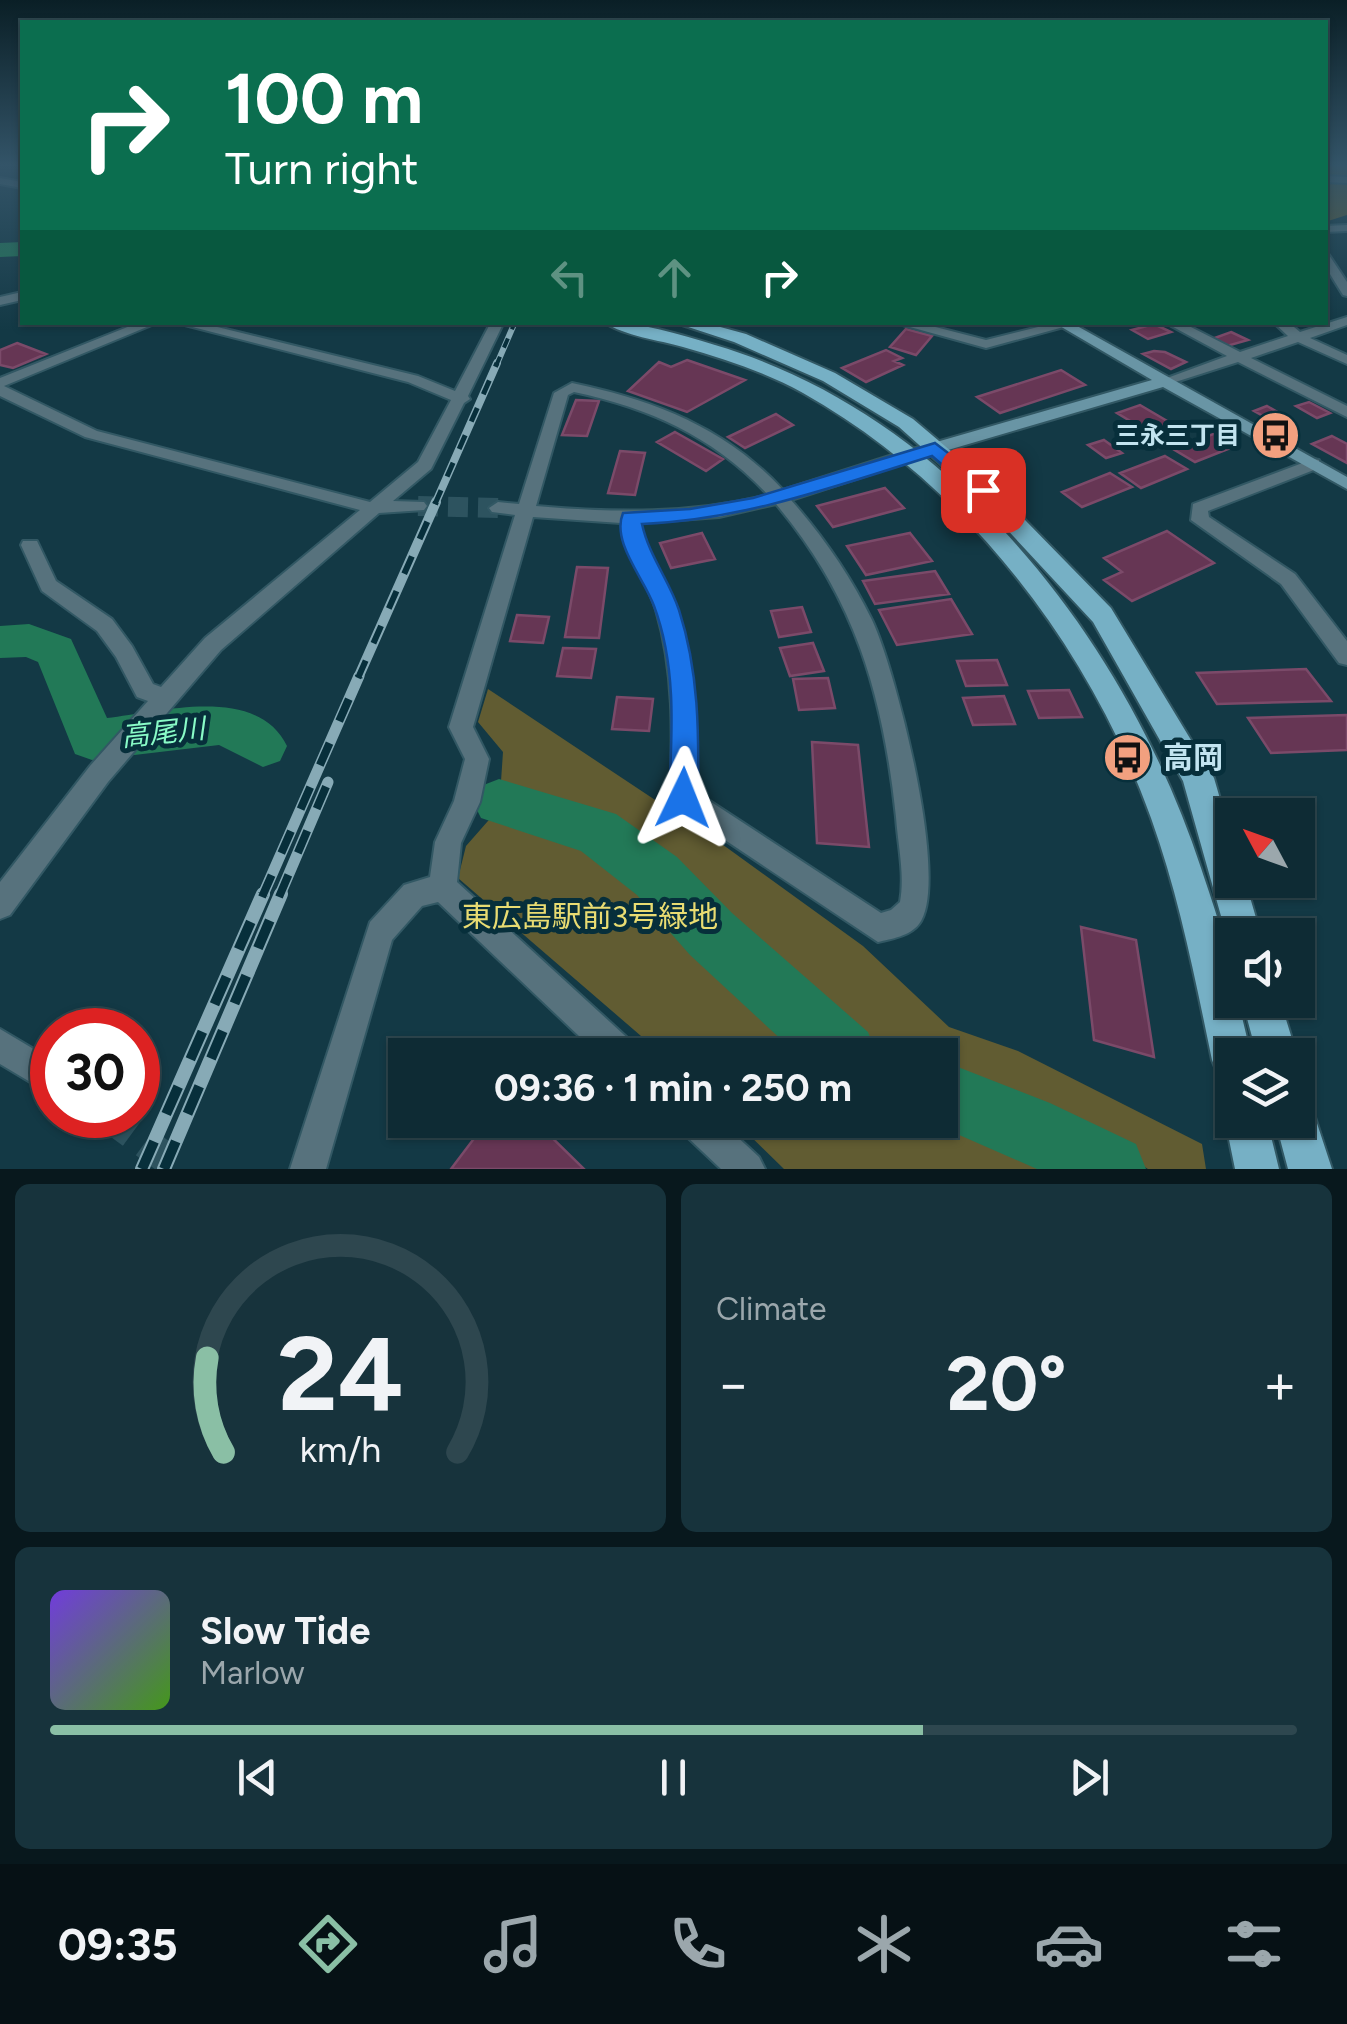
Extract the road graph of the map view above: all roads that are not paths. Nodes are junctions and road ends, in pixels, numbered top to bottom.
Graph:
1 (1328, 263) edge
2 (1347, 292) edge
3 (1347, 321) edge
4 (146, 325) edge
5 (192, 325) edge
6 (497, 325) edge
7 (623, 325) edge
8 (693, 325) edge
9 (910, 325) edge
10 (1058, 325) edge
11 (1064, 325) edge
12 (1176, 325) edge
13 (1283, 325) edge
14 (1296, 336) junction
15 (1238, 358) junction
16 (1347, 360) edge
17 (1166, 381) junction
18 (0, 387) edge
19 (462, 399) junction
20 (1347, 412) edge
21 (921, 452) junction
22 (1313, 464) junction
23 (1347, 484) edge
24 (778, 498) junction
25 (418, 506) tunnel mouth
26 (373, 508) junction
27 (498, 508) tunnel mouth
28 (528, 510) junction
29 (630, 518) junction
30 (30, 546) dead end
31 (1347, 657) edge
32 (166, 698) junction
33 (442, 887) junction
34 (0, 904) edge
35 (1238, 918) edge
36 (606, 1038) edge
37 (1227, 1038) edge
38 (0, 1045) edge
39 (30, 1065) edge
40 (713, 1138) edge
41 (1250, 1138) edge
42 (1301, 1138) edge
43 (308, 1169) edge
44 (746, 1169) edge
45 (1257, 1169) edge
46 (1310, 1169) edge

1 - 2 street
3 - 14 street
4 - 18 street
5 - 19 street
6 - 19 street
7 - 21 main road
8 - 21 main road
9 - 10 street
11 - 17 street
12 - 15 street
13 - 14 street
14 - 15 street
14 - 16 street
15 - 17 street
15 - 20 street
17 - 21 street
17 - 22 street
18 - 26 street
19 - 26 street
21 - 24 street
21 - 35 main road
21 - 37 main road
22 - 23 street
22 - 31 street
24 - 28 street
24 - 29 street
24 - 29 street
25 - 26 street
26 - 32 street
27 - 28 street
28 - 29 street
28 - 33 street
30 - 32 street
32 - 34 street
33 - 36 street
33 - 43 street
38 - 39 street
40 - 44 street
41 - 45 main road
42 - 46 main road

